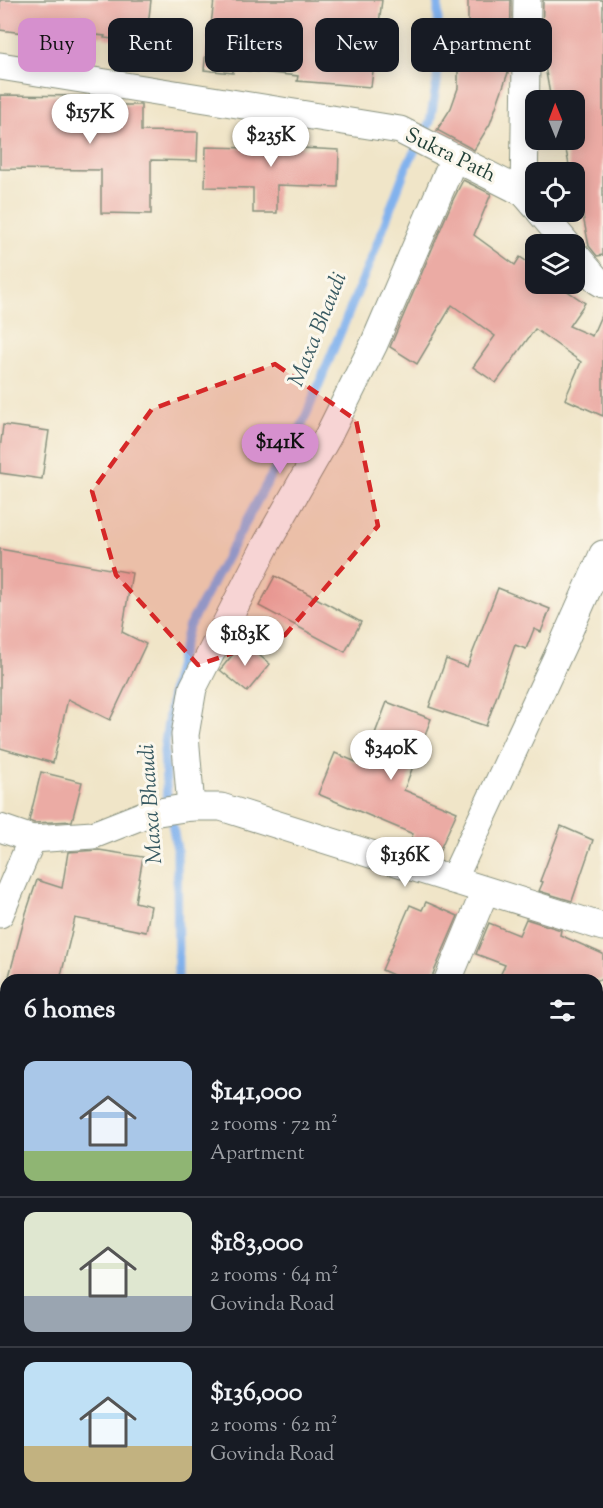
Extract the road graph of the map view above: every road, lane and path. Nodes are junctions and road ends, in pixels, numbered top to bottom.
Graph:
1 (527, 0) edge
2 (0, 66) edge
3 (449, 155) junction
4 (532, 162) edge
5 (525, 199) edge
6 (548, 222) edge
7 (558, 234) edge
8 (585, 266) edge
9 (603, 284) edge
10 (603, 554) edge
11 (191, 807) junction
12 (0, 828) edge
13 (32, 839) junction
14 (453, 880) junction
15 (485, 891) junction
16 (0, 914) edge
17 (603, 927) edge
18 (450, 974) edge

1 - 4 street
2 - 3 street, Sukra Path
3 - 5 street, Sukra Path
3 - 11 street
6 - 7 street, Sukra Path
8 - 9 street
10 - 14 street
11 - 13 street
11 - 14 street
12 - 13 street
13 - 16 street
14 - 15 street
15 - 17 street
15 - 18 street

